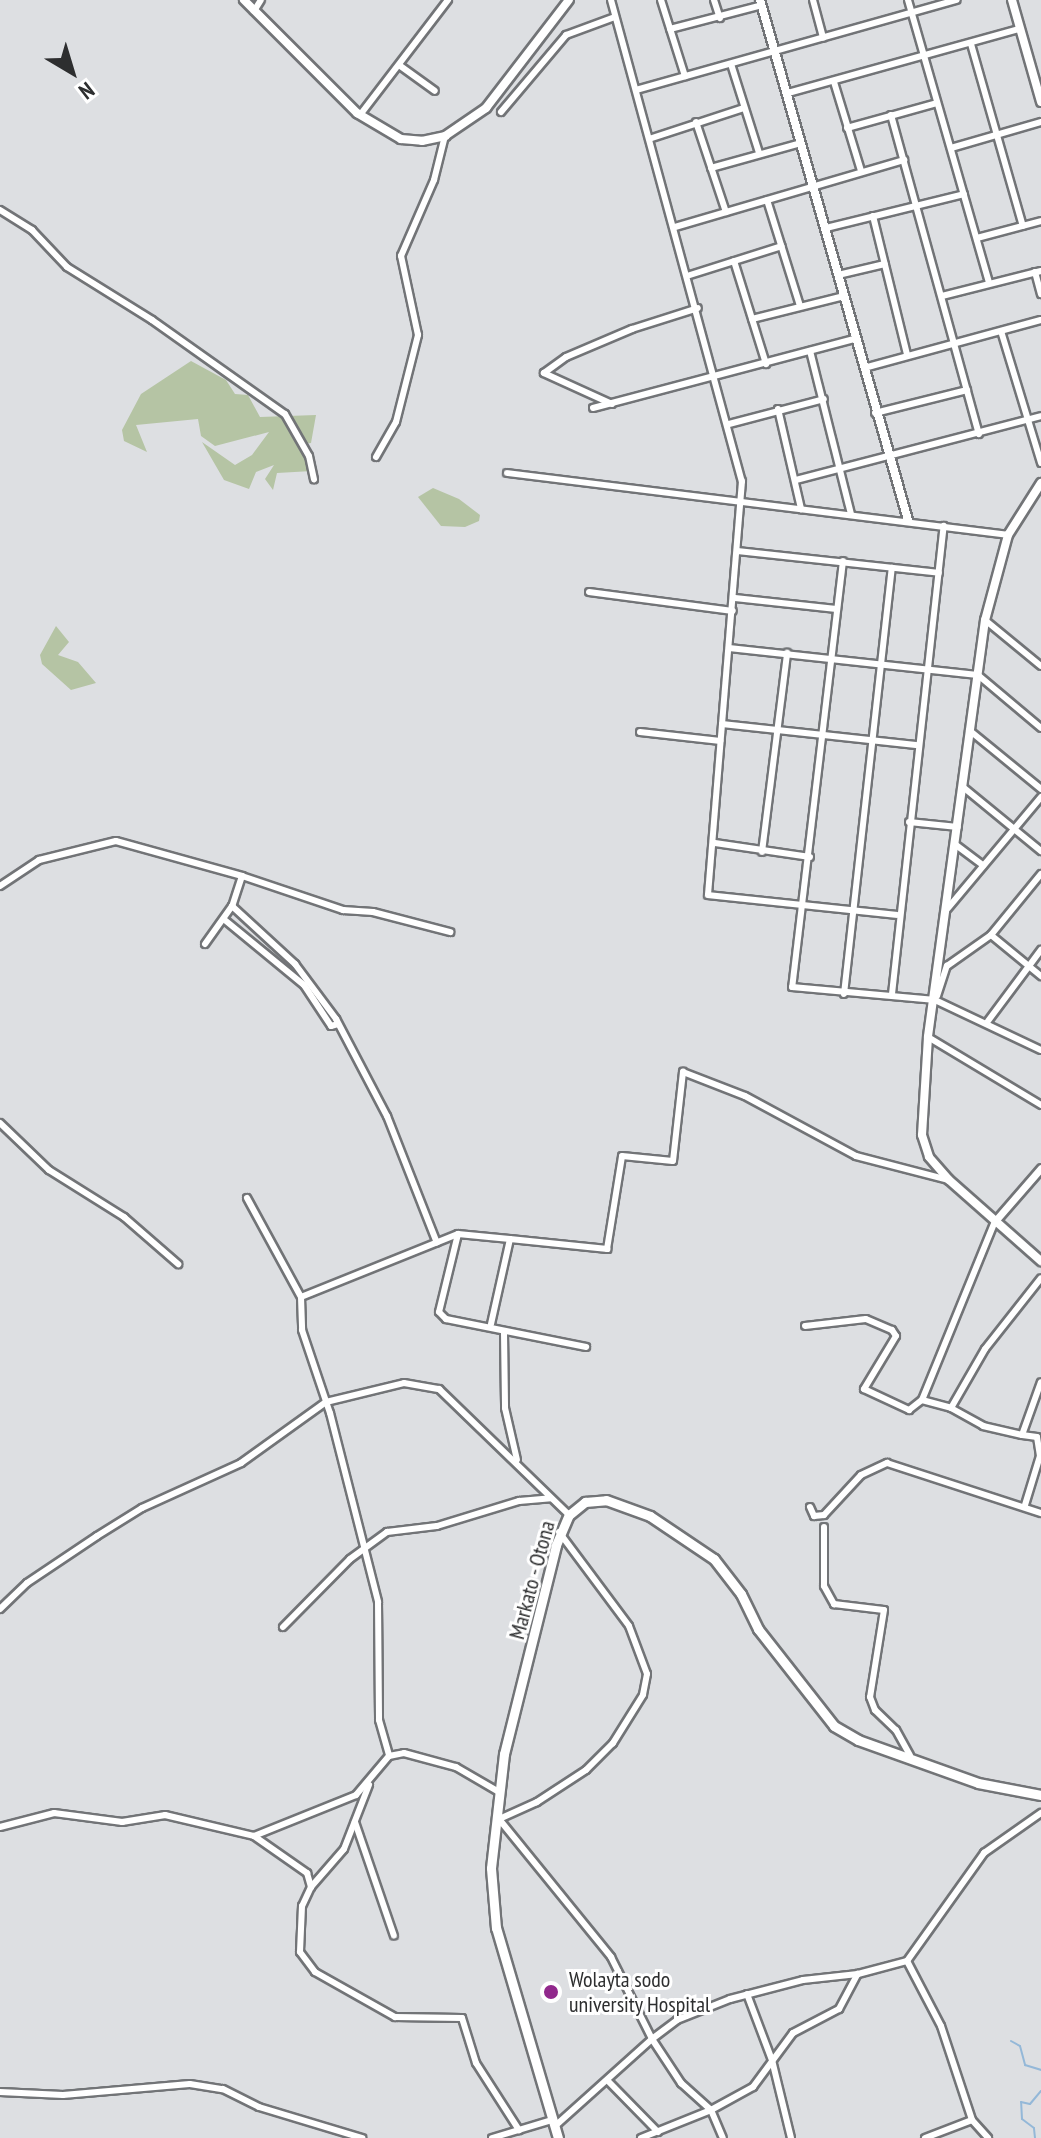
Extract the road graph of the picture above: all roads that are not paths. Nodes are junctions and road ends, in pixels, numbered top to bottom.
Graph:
1 (244, 0) edge
2 (261, 0) edge
3 (448, 0) edge
4 (569, 0) edge
5 (612, 0) edge
6 (661, 0) edge
7 (714, 0) edge
8 (813, 0) edge
9 (908, 0) edge
10 (957, 0) edge
11 (1012, 0) edge
12 (761, 3) edge
13 (254, 11) junction
14 (912, 13) junction
15 (615, 17) junction
16 (720, 18) junction
17 (670, 29) junction
18 (1019, 29) junction
19 (823, 38) junction
20 (971, 44) junction
21 (775, 51) junction
22 (925, 57) junction
23 (731, 64) junction
24 (399, 65) junction
25 (685, 76) junction
26 (834, 82) junction
27 (636, 90) junction
28 (435, 91) dead end
29 (788, 93) junction
30 (1041, 102) edge
31 (937, 103) junction
32 (744, 108) junction
33 (501, 112) dead end
34 (360, 115) junction
35 (891, 115) junction
36 (696, 122) junction
37 (1041, 122) edge
38 (847, 128) junction
39 (996, 135) junction
40 (445, 136) junction
41 (652, 138) junction
42 (801, 143) junction
43 (951, 148) junction
44 (759, 153) junction
45 (904, 160) junction
46 (711, 168) junction
47 (861, 171) junction
48 (814, 186) junction
49 (964, 194) junction
50 (767, 200) junction
51 (919, 205) junction
52 (0, 210) edge
53 (726, 212) junction
54 (873, 216) junction
55 (1041, 221) edge
56 (1023, 226) junction
57 (675, 227) junction
58 (826, 228) junction
59 (977, 238) junction
60 (782, 246) junction
61 (734, 261) junction
62 (885, 264) junction
63 (1038, 272) edge
64 (690, 275) junction
65 (838, 275) junction
66 (989, 283) junction
67 (1041, 294) edge
68 (844, 296) junction
69 (942, 296) junction
70 (800, 306) junction
71 (698, 308) junction
72 (752, 319) junction
73 (1041, 320) edge
74 (1001, 331) junction
75 (855, 339) junction
76 (955, 342) junction
77 (810, 351) junction
78 (907, 354) junction
79 (766, 364) junction
80 (864, 368) junction
81 (718, 378) junction
82 (967, 390) junction
83 (824, 399) junction
84 (613, 404) junction
85 (593, 408) dead end
86 (778, 409) junction
87 (875, 413) junction
88 (1041, 416) edge
89 (1026, 420) junction
90 (729, 424) junction
91 (979, 434) junction
92 (376, 457) dead end
93 (887, 458) junction
94 (1041, 463) edge
95 (843, 470) junction
96 (507, 473) dead end
97 (314, 479) dead end
98 (796, 480) junction
99 (1039, 488) edge
100 (743, 504) junction
101 (801, 509) junction
102 (851, 514) junction
103 (908, 520) junction
104 (944, 526) junction
105 (1008, 535) junction
106 (738, 551) junction
107 (843, 561) junction
108 (892, 568) junction
109 (939, 573) junction
110 (589, 592) dead end
111 (735, 598) junction
112 (836, 609) junction
113 (733, 611) junction
114 (985, 620) junction
115 (729, 648) junction
116 (787, 653) junction
117 (830, 658) junction
118 (880, 665) junction
119 (1041, 666) edge
120 (926, 669) junction
121 (978, 675) junction
122 (722, 724) junction
123 (1041, 728) edge
124 (777, 730) junction
125 (969, 730) junction
126 (640, 732) dead end
127 (823, 735) junction
128 (720, 741) junction
129 (869, 741) junction
130 (916, 745) junction
131 (963, 787) junction
132 (1041, 789) edge
133 (1041, 797) edge
134 (909, 822) junction
135 (958, 827) junction
136 (1013, 829) junction
137 (715, 843) junction
138 (956, 845) junction
139 (1041, 851) edge
140 (762, 852) junction
141 (810, 857) junction
142 (983, 865) junction
143 (1041, 874) edge
144 (242, 876) junction
145 (0, 886) edge
146 (805, 905) junction
147 (232, 906) junction
148 (948, 908) junction
149 (851, 910) junction
150 (897, 915) junction
151 (226, 921) junction
152 (450, 932) dead end
153 (991, 935) junction
154 (205, 944) dead end
155 (1041, 950) edge
156 (1028, 965) junction
157 (1041, 976) edge
158 (844, 994) junction
159 (892, 994) junction
160 (935, 1000) junction
161 (988, 1021) junction
162 (338, 1024) junction
163 (928, 1037) junction
164 (1041, 1050) edge
165 (1041, 1105) edge
166 (0, 1121) edge
167 (1041, 1168) edge
168 (949, 1180) junction
169 (247, 1198) dead end
170 (995, 1221) junction
171 (458, 1234) junction
172 (510, 1239) junction
173 (437, 1243) junction
174 (1041, 1261) edge
175 (178, 1264) dead end
176 (1041, 1278) edge
177 (301, 1297) junction
178 (491, 1324) junction
179 (805, 1326) dead end
180 (504, 1333) junction
181 (586, 1347) dead end
182 (1041, 1382) edge
183 (922, 1400) junction
184 (326, 1402) junction
185 (951, 1408) junction
186 (1022, 1435) junction
187 (521, 1467) junction
188 (551, 1498) junction
189 (1025, 1505) junction
190 (810, 1507) dead end
191 (1041, 1513) edge
192 (569, 1515) junction
193 (824, 1527) dead end
194 (559, 1532) junction
195 (364, 1547) junction
196 (0, 1609) edge
197 (283, 1627) dead end
198 (910, 1755) junction
199 (389, 1756) junction
200 (369, 1785) junction
201 (499, 1792) junction
202 (1041, 1795) edge
203 (1041, 1813) edge
204 (499, 1819) junction
205 (355, 1822) junction
206 (0, 1827) edge
207 (254, 1836) junction
208 (311, 1887) junction
209 (394, 1936) dead end
210 (907, 1961) junction
211 (858, 1974) junction
212 (747, 1994) junction
213 (652, 2039) junction
214 (772, 2060) junction
215 (609, 2082) junction
216 (0, 2092) edge
217 (711, 2110) junction
218 (972, 2120) junction
219 (553, 2124) junction
220 (519, 2130) junction
221 (658, 2132) junction
222 (362, 2138) edge
223 (492, 2138) edge
224 (558, 2138) edge
225 (641, 2138) edge
226 (723, 2138) edge
227 (791, 2138) edge
228 (925, 2138) edge
229 (988, 2138) edge

1 - 13 main road
2 - 13 street
3 - 24 street
4 - 40 main road
5 - 15 street
6 - 17 street
7 - 16 street
8 - 19 street
9 - 14 street
10 - 14 street
11 - 18 main road
12 - 16 street
12 - 21 main road
13 - 34 main road
14 - 19 street
14 - 22 street
15 - 27 street
15 - 33 street
16 - 17 street
17 - 25 street
18 - 20 street
18 - 30 main road
19 - 21 street
20 - 22 street
20 - 39 street
21 - 23 street
21 - 29 main road
22 - 26 street
22 - 31 street
23 - 25 street
23 - 32 street
24 - 28 street
24 - 34 street
25 - 27 street
26 - 29 street
26 - 38 street
27 - 41 street
29 - 42 main road
31 - 35 street
31 - 43 street
32 - 36 street
32 - 44 street
34 - 40 main road
35 - 38 street
35 - 45 street
36 - 41 street
36 - 46 street
37 - 39 street
38 - 47 street
39 - 43 street
39 - 56 street
40 - 92 street
41 - 57 street
42 - 44 street
42 - 48 main road
43 - 49 street
44 - 46 street
45 - 47 street
45 - 51 street
46 - 53 street
47 - 48 street
48 - 50 street
48 - 58 main road
49 - 51 street
49 - 59 street
50 - 53 street
50 - 60 street
51 - 54 street
51 - 69 street
52 - 97 street
53 - 57 street
54 - 58 street
54 - 62 street
55 - 56 street
56 - 59 street
57 - 64 street
58 - 65 main road
59 - 66 street
60 - 61 street
60 - 70 street
61 - 64 street
61 - 72 street
62 - 65 street
62 - 78 street
63 - 66 street
63 - 67 street
64 - 71 street
65 - 68 main road
66 - 69 street
68 - 70 street
68 - 75 main road
69 - 76 street
70 - 72 street
71 - 81 street
71 - 84 street
72 - 79 street
73 - 74 street
74 - 76 street
74 - 89 street
75 - 77 street
75 - 80 main road
76 - 78 street
76 - 82 street
77 - 79 street
77 - 83 street
78 - 80 street
79 - 81 street
80 - 87 main road
81 - 84 street
81 - 90 street
82 - 87 street
82 - 91 street
83 - 86 street
83 - 95 street
84 - 85 street
86 - 90 street
86 - 98 street
87 - 93 main road
88 - 89 street
89 - 91 street
89 - 94 street
90 - 100 street
91 - 93 street
93 - 95 street
93 - 103 main road
95 - 98 street
95 - 102 street
96 - 100 street
98 - 101 street
99 - 105 main road
100 - 101 street
100 - 106 street
101 - 102 street
102 - 103 street
103 - 104 street
104 - 105 street
104 - 109 street
105 - 114 main road
106 - 107 street
106 - 111 street
107 - 108 street
107 - 112 street
108 - 109 street
108 - 118 street
109 - 120 street
110 - 113 street
111 - 112 street
111 - 113 street
112 - 117 street
113 - 115 street
114 - 119 street
114 - 121 main road
115 - 116 street
115 - 122 street
116 - 117 street
116 - 124 street
117 - 118 street
117 - 127 street
118 - 120 street
118 - 129 street
120 - 121 street
120 - 130 street
121 - 123 street
121 - 125 main road
122 - 124 street
122 - 128 street
124 - 127 street
124 - 140 street
125 - 131 main road
125 - 132 street
126 - 128 street
127 - 129 street
127 - 141 street
128 - 137 street
129 - 130 street
129 - 149 street
130 - 134 street
131 - 135 main road
131 - 136 street
133 - 136 street
134 - 135 street
134 - 150 street
135 - 138 main road
136 - 139 street
136 - 142 street
137 - 140 street
137 - 146 street
138 - 142 street
138 - 148 main road
140 - 141 street
141 - 146 street
142 - 148 street
143 - 153 street
144 - 145 street
144 - 147 street
144 - 152 street
146 - 149 street
146 - 158 street
147 - 151 street
147 - 162 street
148 - 160 main road
149 - 150 street
149 - 158 street
150 - 159 street
151 - 154 street
151 - 162 street
153 - 156 street
153 - 160 street
155 - 156 street
156 - 157 street
156 - 161 street
158 - 159 street
159 - 160 street
160 - 161 street
160 - 163 main road
161 - 164 street
162 - 173 street
163 - 165 street
163 - 168 main road
166 - 175 street
167 - 170 street
168 - 170 main road
168 - 172 street
169 - 177 street
170 - 174 main road
170 - 183 street
171 - 172 street
171 - 173 street
171 - 178 street
172 - 178 street
173 - 177 street
176 - 185 street
177 - 184 street
178 - 180 street
179 - 183 street
180 - 181 street
180 - 187 street
182 - 186 street
183 - 185 street
184 - 187 street
184 - 195 street
184 - 196 street
185 - 186 street
186 - 189 street
187 - 188 street
188 - 192 street
188 - 195 street
189 - 190 street
189 - 191 street
192 - 194 main road, Markato - Otona
192 - 198 main road, Markato - Otona
193 - 198 street
194 - 201 main road, Markato - Otona
194 - 204 street
195 - 197 street
195 - 199 street
198 - 202 main road, Markato - Otona
199 - 200 street
199 - 201 street
200 - 205 street
200 - 207 street
201 - 204 main road, Markato - Otona
203 - 210 street
204 - 213 street
204 - 219 main road, Markato - Otona
205 - 208 street
205 - 209 street
206 - 207 street
207 - 208 street
208 - 220 street
210 - 211 street
210 - 218 street
211 - 212 street
211 - 214 street
212 - 213 street
212 - 214 street
213 - 215 street
213 - 217 street
214 - 217 street
214 - 227 street
215 - 219 street
215 - 221 street
216 - 222 street
217 - 221 street
217 - 226 street
218 - 228 street
218 - 229 street
219 - 220 street
219 - 224 main road, Markato - Otona
220 - 223 street
221 - 225 street

